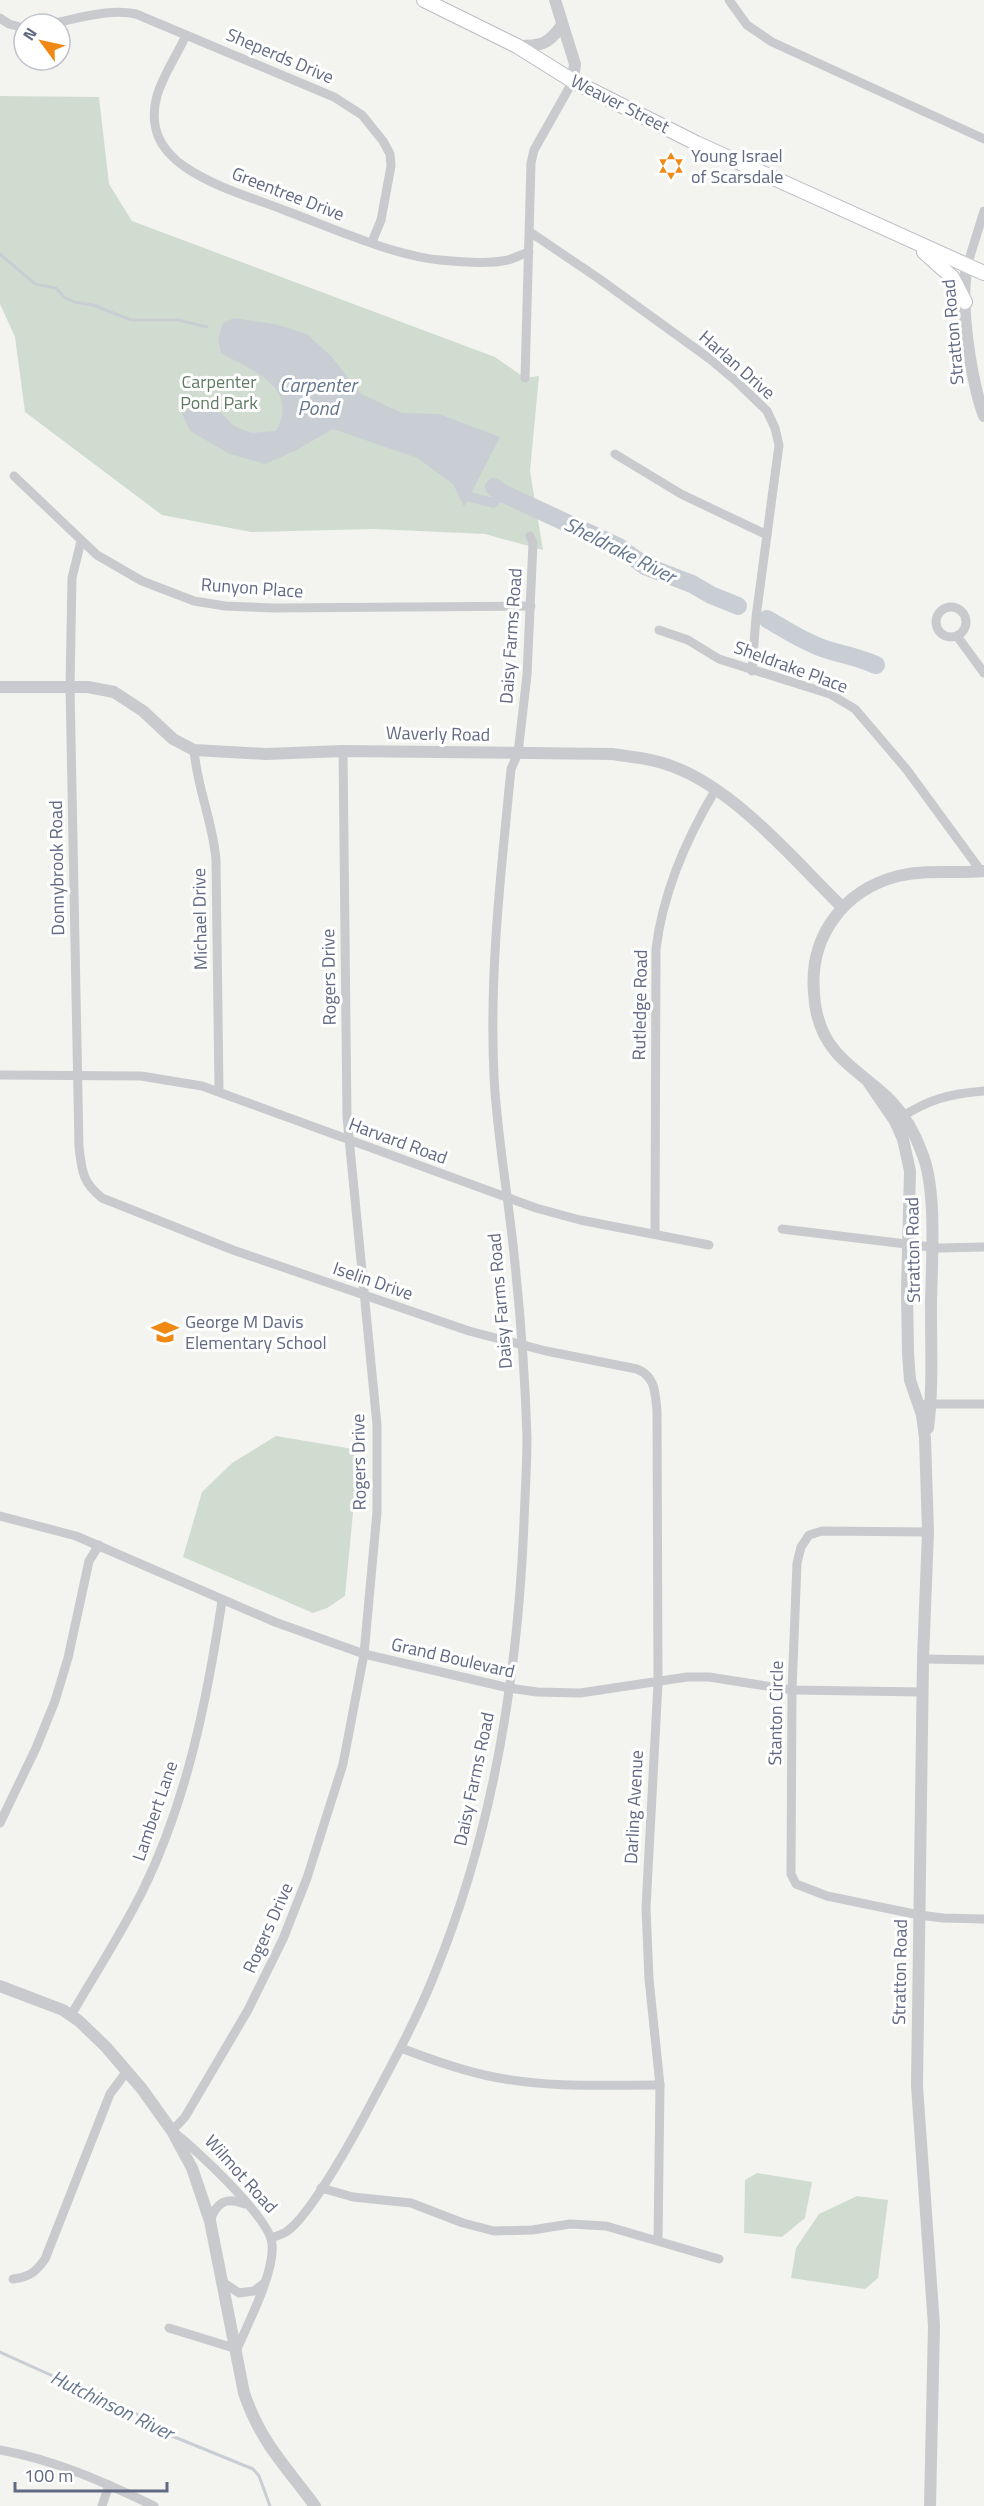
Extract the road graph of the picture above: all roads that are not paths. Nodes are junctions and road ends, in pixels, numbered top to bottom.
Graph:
1 (424, 0) edge
2 (555, 0) edge
3 (729, 0) edge
4 (72, 20) edge
5 (562, 24) junction
6 (186, 34) junction
7 (517, 46) junction
8 (573, 81) junction
9 (984, 140) edge
10 (984, 211) edge
11 (530, 232) junction
12 (372, 242) junction
13 (914, 242) junction
14 (529, 252) junction
15 (967, 266) junction
16 (984, 273) edge
17 (965, 302) junction
18 (525, 378) dead end
19 (984, 416) edge
20 (615, 454) dead end
21 (14, 476) dead end
22 (767, 535) junction
23 (530, 536) dead end
24 (81, 541) junction
25 (531, 606) junction
26 (660, 630) dead end
27 (957, 636) dead end
28 (752, 671) junction
29 (984, 673) edge
30 (0, 687) edge
31 (70, 687) junction
32 (194, 750) junction
33 (343, 751) junction
34 (518, 753) junction
35 (716, 789) junction
36 (983, 871) edge
37 (842, 907) junction
38 (77, 1075) junction
39 (0, 1076) edge
40 (219, 1091) junction
41 (984, 1091) edge
42 (899, 1119) junction
43 (350, 1141) junction
44 (94, 1192) joint
45 (506, 1197) junction
46 (782, 1229) dead end
47 (655, 1233) junction
48 (908, 1244) junction
49 (709, 1245) dead end
50 (932, 1247) junction
51 (984, 1247) edge
52 (365, 1296) junction
53 (522, 1345) junction
54 (649, 1376) joint
55 (924, 1404) junction
56 (984, 1404) edge
57 (0, 1516) edge
58 (928, 1532) junction
59 (99, 1545) junction
60 (222, 1601) junction
61 (364, 1654) junction
62 (923, 1659) junction
63 (984, 1660) edge
64 (658, 1683) junction
65 (509, 1688) junction
66 (792, 1690) junction
67 (923, 1692) junction
68 (0, 1823) edge
69 (919, 1915) junction
70 (984, 1919) edge
71 (0, 1986) edge
72 (71, 2015) junction
73 (401, 2048) junction
74 (127, 2071) junction
75 (660, 2085) junction
76 (172, 2130) junction
77 (321, 2188) junction
78 (247, 2205) junction
79 (210, 2221) junction
80 (271, 2238) junction
81 (658, 2240) junction
82 (719, 2259) dead end
83 (12, 2279) dead end
84 (224, 2283) junction
85 (263, 2284) junction
86 (170, 2328) dead end
87 (237, 2349) junction
88 (0, 2450) edge
89 (109, 2485) junction
90 (102, 2506) edge
91 (154, 2506) edge
92 (315, 2506) edge
93 (930, 2506) edge

1 - 7 main road, Weaver Street
2 - 5 street
3 - 9 street
4 - 6 street, Sheperds Drive
5 - 7 street
5 - 8 street
6 - 12 street, Sheperds Drive
6 - 12 street, Greentree Drive
7 - 8 main road, Weaver Street
8 - 11 street
8 - 13 main road, Weaver Street
10 - 15 street, Stratton Road
11 - 14 street
11 - 22 street, Harlan Drive
12 - 14 street, Greentree Drive
13 - 15 main road, Weaver Street
13 - 17 main road
14 - 18 street
15 - 16 main road, Weaver Street
15 - 17 street, Stratton Road
17 - 19 street, Stratton Road
20 - 22 street
21 - 24 street, Runyon Place
22 - 28 street, Harlan Drive
23 - 25 street, Daisy Farms Road
24 - 25 street, Runyon Place
24 - 31 street, Donnybrook Road
25 - 34 street, Daisy Farms Road
26 - 28 street, Sheldrake Place
27 - 29 street
28 - 36 street, Sheldrake Place
30 - 31 street, Waverly Road
31 - 32 street, Waverly Road
31 - 38 street, Donnybrook Road
32 - 33 street, Waverly Road
32 - 40 street, Michael Drive
33 - 34 street, Waverly Road
33 - 43 street, Rogers Drive
34 - 35 street, Waverly Road
34 - 45 street, Daisy Farms Road
35 - 37 street, Waverly Road
35 - 47 street, Rutledge Road
36 - 37 street, Stratton Road
37 - 42 street, Stratton Road
38 - 39 street, Harvard Road
38 - 40 street, Harvard Road
38 - 44 street, Donnybrook Road
40 - 43 street, Harvard Road
41 - 42 street
42 - 48 street, Stratton Road
42 - 50 street, Stratton Road
43 - 45 street, Harvard Road
43 - 52 street, Rogers Drive
44 - 52 street, Iselin Drive
45 - 47 street, Harvard Road
45 - 53 street, Daisy Farms Road
46 - 48 street
47 - 49 street, Harvard Road
48 - 50 street
48 - 55 street, Stratton Road
50 - 51 street
50 - 55 street, Stratton Road
52 - 53 street, Iselin Drive
52 - 61 street, Rogers Drive
53 - 54 street, Iselin Drive
53 - 65 street, Daisy Farms Road
54 - 64 street, Darling Avenue
55 - 56 street
55 - 58 street, Stratton Road
57 - 59 street, Grand Boulevard
58 - 62 street, Stratton Road
58 - 66 street, Stanton Circle
59 - 60 street, Grand Boulevard
59 - 68 street
60 - 61 street, Grand Boulevard
60 - 72 street, Lambert Lane
61 - 65 street, Grand Boulevard
61 - 76 street, Rogers Drive
62 - 63 street
62 - 67 street, Stratton Road
64 - 65 street, Grand Boulevard
64 - 66 street, Grand Boulevard
64 - 75 street, Darling Avenue
65 - 73 street, Daisy Farms Road
66 - 67 street, Grand Boulevard
66 - 69 street, Stanton Circle
67 - 69 street, Stratton Road
69 - 70 street
69 - 93 street, Stratton Road
71 - 72 street, Wilmot Road
72 - 74 street, Wilmot Road
73 - 75 street
73 - 77 street, Daisy Farms Road
74 - 76 street, Wilmot Road
74 - 83 street
75 - 81 street, Darling Avenue
76 - 78 street, Wilmot Road
76 - 79 street, Wilmot Road
77 - 80 street, Daisy Farms Road
77 - 81 street
78 - 79 street
78 - 80 street, Wilmot Road
79 - 84 street, Wilmot Road
80 - 85 street, Wilmot Road
81 - 82 street
84 - 85 street
84 - 87 street, Wilmot Road
85 - 87 street, Wilmot Road
86 - 87 street
87 - 92 street, Wilmot Road
88 - 89 street
89 - 90 street
89 - 91 street

